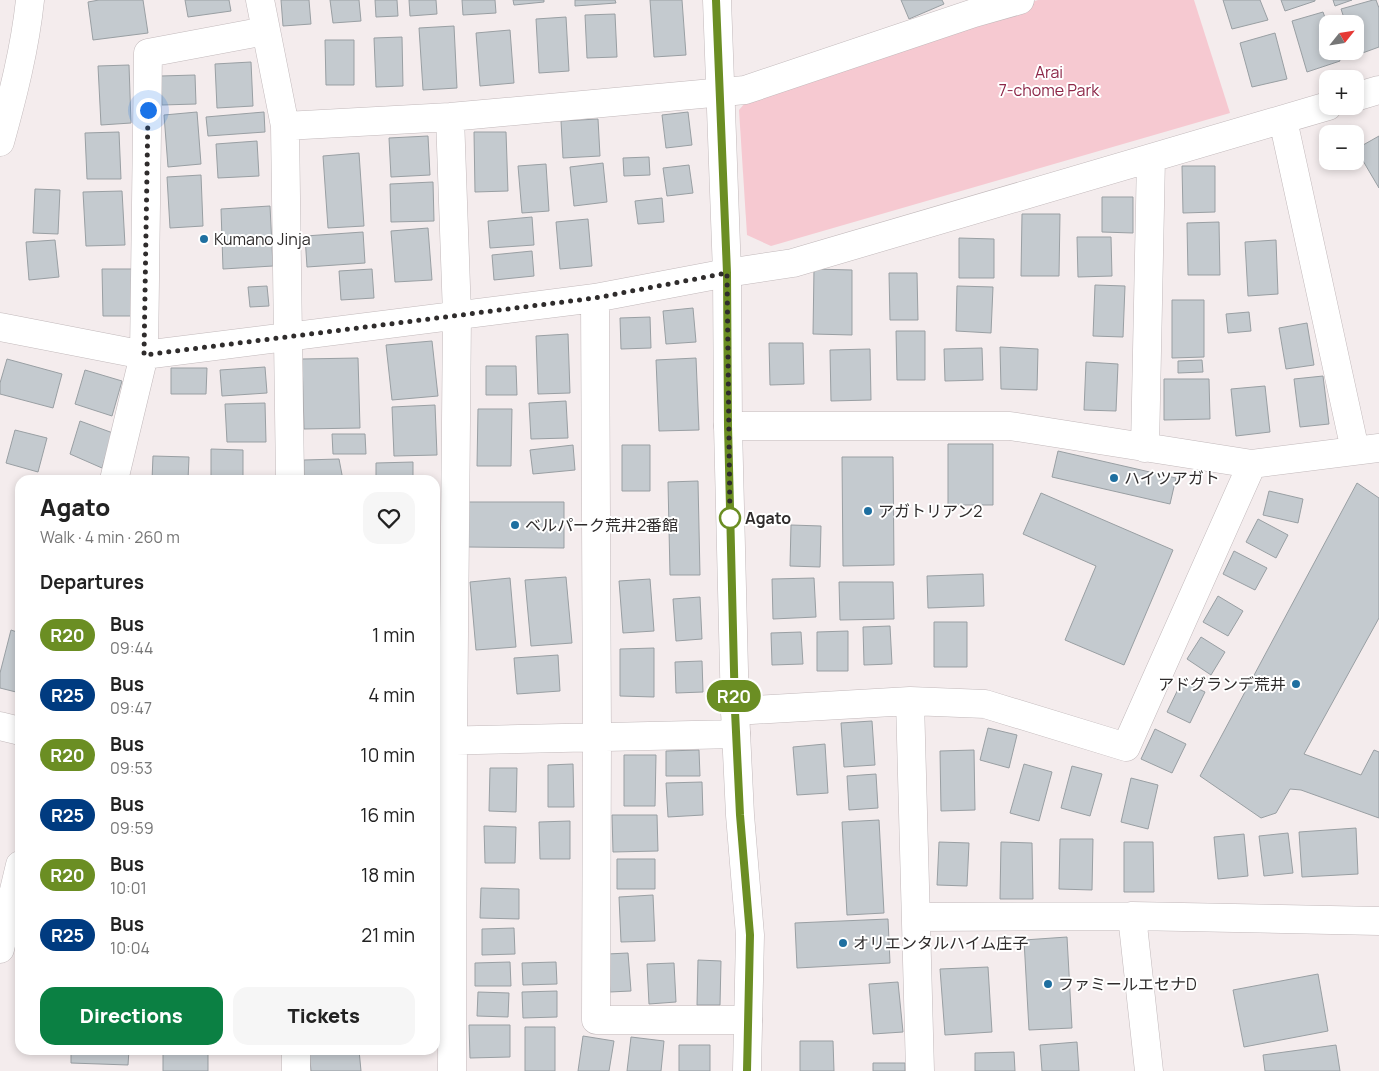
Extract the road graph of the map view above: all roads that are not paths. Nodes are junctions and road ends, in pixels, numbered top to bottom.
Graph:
1 (30, 0) edge
2 (260, 0) edge
3 (716, 0) edge
4 (1020, 0) edge
5 (972, 6) edge
6 (266, 31) junction
7 (1379, 90) edge
8 (721, 91) junction
9 (1364, 94) edge
10 (1319, 109) edge
11 (450, 117) junction
12 (1284, 120) junction
13 (285, 126) junction
14 (0, 142) edge
15 (1151, 158) junction
16 (727, 273) junction
17 (595, 298) junction
18 (458, 315) junction
19 (0, 326) edge
20 (288, 336) junction
21 (144, 355) junction
22 (728, 426) junction
23 (1145, 448) junction
24 (1367, 449) edge
25 (1252, 464) junction
26 (115, 475) edge
27 (290, 475) edge
28 (910, 701) junction
29 (735, 723) junction
30 (0, 726) edge
31 (15, 730) edge
32 (597, 739) junction
33 (444, 741) edge
34 (15, 886) edge
35 (1132, 916) junction
36 (916, 917) junction
37 (1379, 921) edge
38 (0, 949) edge
39 (748, 1020) junction
40 (296, 1055) edge
41 (296, 1071) edge
42 (452, 1071) edge
43 (747, 1071) edge
44 (920, 1071) edge
45 (1149, 1071) edge

1 - 14 street
2 - 6 street
3 - 8 street
4 - 5 street
5 - 8 street
6 - 13 street
6 - 21 street
7 - 9 street
8 - 11 street
8 - 16 street
10 - 12 street
11 - 13 street
11 - 18 street
12 - 15 street
12 - 24 street
13 - 20 street
15 - 16 street
15 - 23 street
16 - 17 street
16 - 22 street
17 - 18 street
17 - 32 street
18 - 20 street
18 - 33 street
19 - 21 street
20 - 21 street
20 - 27 street
21 - 26 street
22 - 23 street
22 - 29 street
23 - 25 street
24 - 25 street
25 - 28 street
28 - 29 street
28 - 36 street
29 - 32 street
29 - 39 street
30 - 31 street
32 - 33 street
32 - 39 street
33 - 42 street
34 - 38 street
35 - 36 street
35 - 37 street
35 - 45 street
36 - 44 street
39 - 43 street
40 - 41 street

